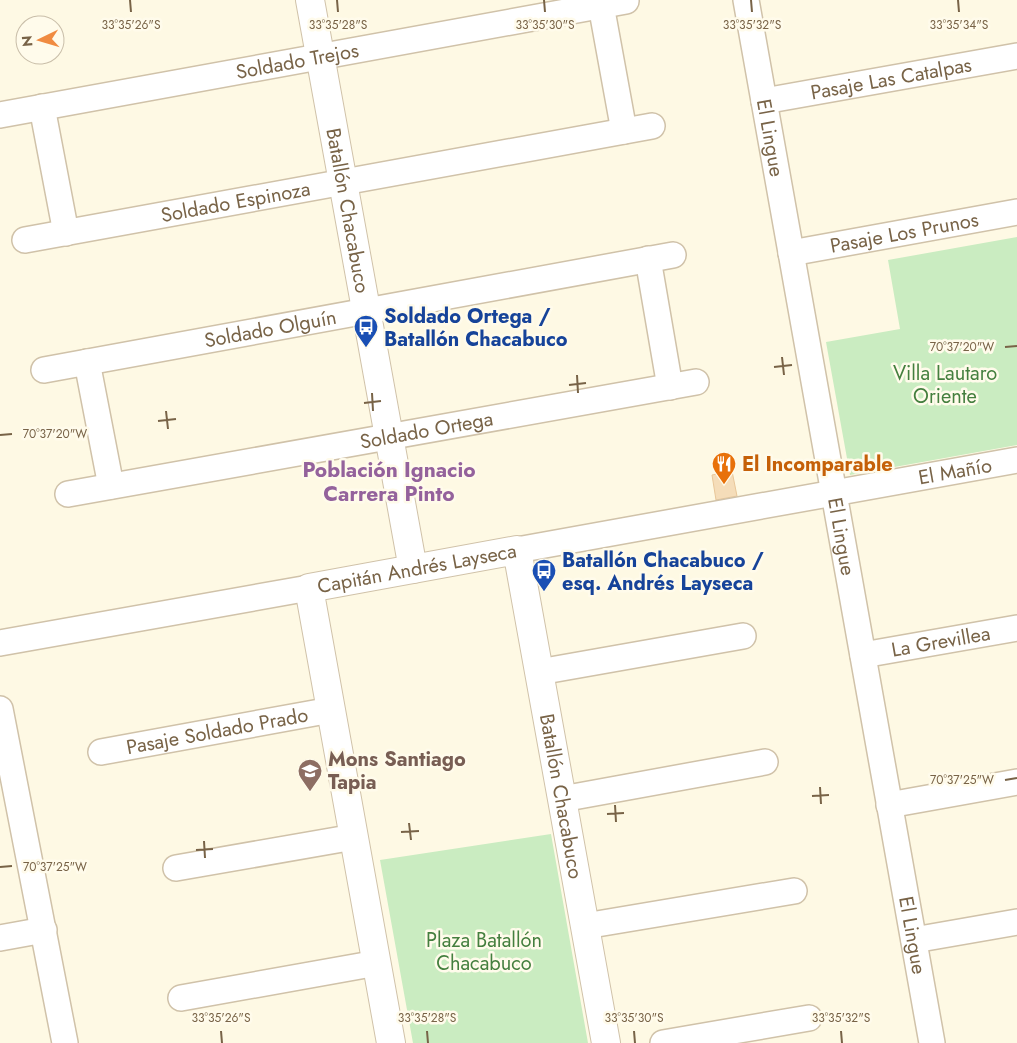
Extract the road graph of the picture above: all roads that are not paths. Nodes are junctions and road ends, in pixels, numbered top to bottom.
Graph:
1 (310, 0) edge
2 (746, 0) edge
3 (626, 1) edge
4 (601, 5) junction
5 (320, 56) junction
6 (1017, 56) edge
7 (764, 101) junction
8 (42, 107) junction
9 (0, 115) edge
10 (652, 126) dead end
11 (624, 131) junction
12 (344, 182) junction
13 (1017, 212) edge
14 (66, 233) junction
15 (25, 240) dead end
16 (791, 253) junction
17 (673, 255) dead end
18 (648, 259) junction
19 (367, 311) junction
20 (87, 362) junction
21 (44, 370) dead end
22 (696, 382) dead end
23 (670, 386) junction
24 (390, 437) junction
25 (1017, 460) edge
26 (110, 486) junction
27 (834, 493) junction
28 (68, 494) dead end
29 (517, 550) junction
30 (413, 569) junction
31 (309, 588) junction
32 (1017, 628) edge
33 (743, 636) dead end
34 (0, 644) edge
35 (863, 655) junction
36 (539, 672) junction
37 (0, 709) edge
38 (331, 710) junction
39 (101, 752) dead end
40 (765, 762) dead end
41 (1017, 782) edge
42 (562, 799) junction
43 (889, 805) junction
44 (10, 814) edge
45 (354, 837) junction
46 (176, 868) dead end
47 (794, 891) dead end
48 (1017, 922) edge
49 (585, 926) junction
50 (44, 930) junction
51 (0, 938) edge
52 (914, 940) junction
53 (377, 963) junction
54 (181, 998) dead end
55 (809, 1018) dead end
56 (66, 1043) edge
57 (391, 1043) edge
58 (606, 1043) edge
59 (663, 1043) edge
60 (932, 1043) edge

1 - 5 street, Batallón Chacabuco
2 - 7 street, El Lingue
3 - 4 street, Soldado Trejos
4 - 5 street, Soldado Trejos
4 - 11 street
5 - 8 street, Soldado Trejos
5 - 12 street, Batallón Chacabuco
6 - 7 street, Pasaje Las Catalpas
7 - 16 street, El Lingue
8 - 9 street, Soldado Trejos
8 - 14 street
10 - 11 street, Soldado Espinoza
11 - 12 street, Soldado Espinoza
12 - 14 street, Soldado Espinoza
12 - 19 street, Batallón Chacabuco
13 - 16 street, Pasaje Los Prunos
14 - 15 street, Soldado Espinoza
16 - 27 street, El Lingue
17 - 18 street, Soldado Olguín
18 - 19 street, Soldado Olguín
18 - 23 street
19 - 20 street, Soldado Olguín
19 - 24 street, Batallón Chacabuco
20 - 21 street, Soldado Olguín
20 - 26 street
22 - 23 street, Soldado Ortega
23 - 24 street, Soldado Ortega
24 - 26 street, Soldado Ortega
24 - 30 street, Batallón Chacabuco
25 - 27 street, El Mañío
26 - 28 street, Soldado Ortega
27 - 29 street, Capitán Andrés Layseca
27 - 35 street, El Lingue
29 - 30 street, Capitán Andrés Layseca
29 - 36 street, Batallón Chacabuco
30 - 31 street, Capitán Andrés Layseca
31 - 34 street, Capitán Andrés Layseca
31 - 38 street
32 - 35 street, La Grevillea
33 - 36 street
35 - 43 street, El Lingue
36 - 42 street, Batallón Chacabuco
37 - 44 street
38 - 39 street, Pasaje Soldado Prado
38 - 45 street
40 - 42 street
41 - 43 street
42 - 49 street, Batallón Chacabuco
43 - 52 street, El Lingue
44 - 50 street
45 - 46 street
45 - 53 street
47 - 49 street
48 - 52 street
49 - 58 street, Batallón Chacabuco
50 - 51 street
50 - 56 street
52 - 60 street, El Lingue
53 - 54 street
53 - 57 street
55 - 59 street

